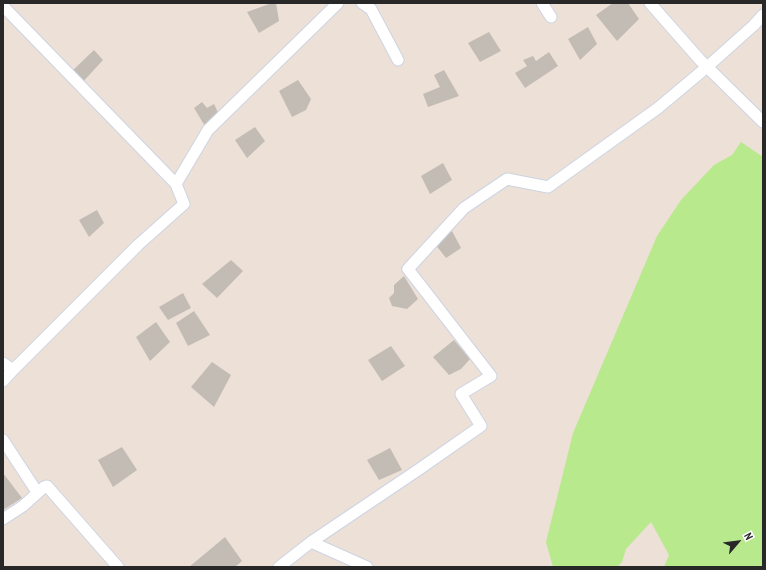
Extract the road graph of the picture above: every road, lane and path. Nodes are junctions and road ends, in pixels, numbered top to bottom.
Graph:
1 (338, 3) edge
2 (362, 3) edge
3 (542, 3) edge
4 (650, 3) edge
5 (3, 6) edge
6 (763, 15) edge
7 (551, 17) dead end
8 (398, 60) dead end
9 (707, 67) junction
10 (763, 122) edge
11 (176, 184) junction
12 (3, 363) edge
13 (13, 370) junction
14 (3, 381) edge
15 (3, 440) edge
16 (37, 492) junction
17 (3, 519) edge
18 (311, 542) junction
19 (118, 567) edge
20 (279, 567) edge
21 (367, 567) edge

1 - 11 street
2 - 8 street
3 - 7 street
4 - 9 street
5 - 11 street
6 - 9 street
9 - 10 street
9 - 18 street
11 - 13 street
12 - 13 street
13 - 14 street
15 - 16 street
16 - 17 street
16 - 19 street
18 - 20 street
18 - 21 street

